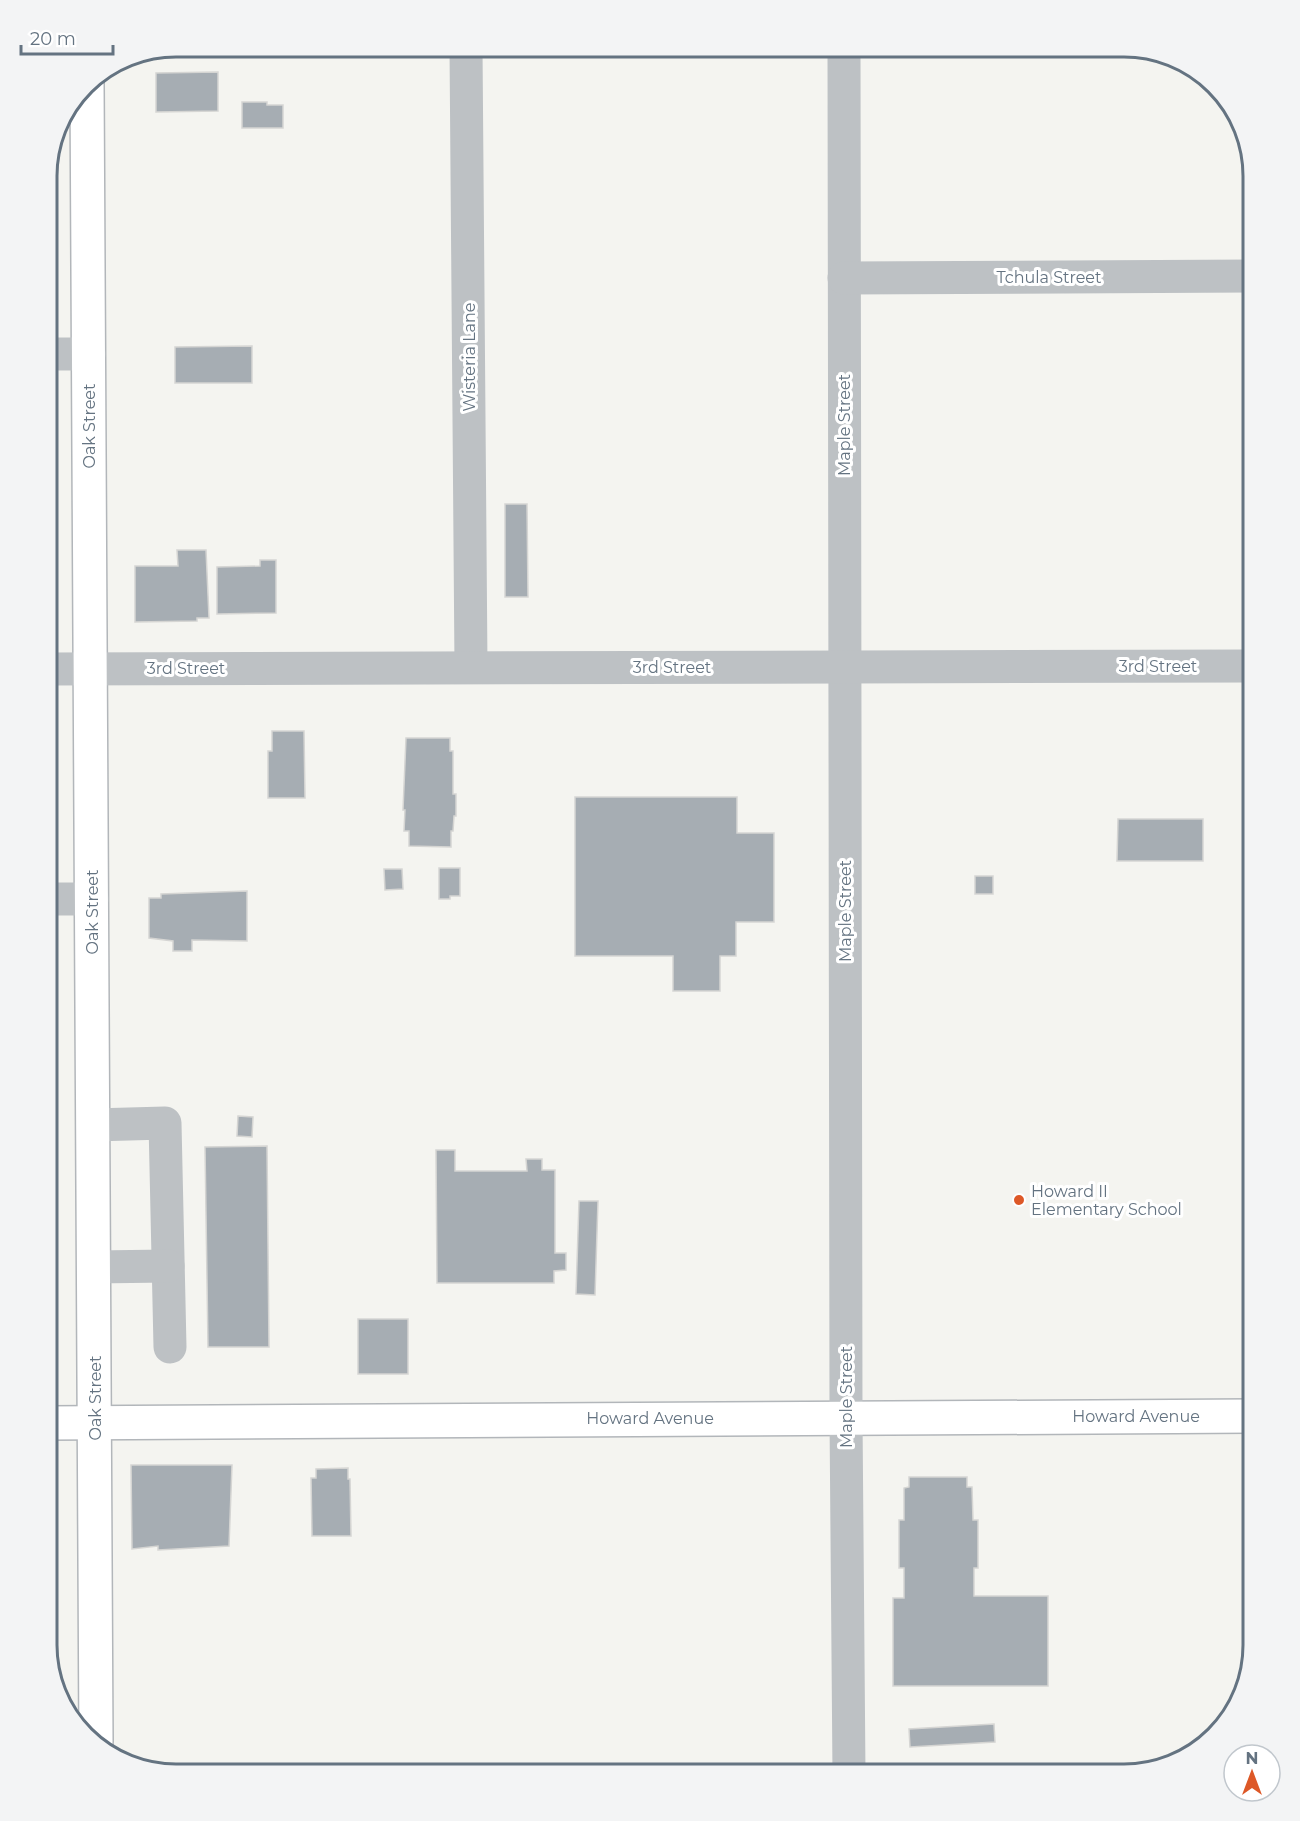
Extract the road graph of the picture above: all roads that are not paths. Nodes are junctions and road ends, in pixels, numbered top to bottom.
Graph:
1 (466, 57) edge
2 (844, 57) edge
3 (87, 97) edge
4 (1243, 276) edge
5 (844, 278) junction
6 (57, 354) edge
7 (88, 354) junction
8 (1243, 666) edge
9 (471, 667) junction
10 (844, 667) junction
11 (90, 668) junction
12 (57, 669) edge
13 (92, 898) junction
14 (57, 899) edge
15 (93, 1125) junction
16 (168, 1266) junction
17 (94, 1267) junction
18 (170, 1347) dead end
19 (1243, 1416) edge
20 (846, 1417) junction
21 (95, 1421) junction
22 (57, 1423) edge
23 (96, 1733) edge
24 (849, 1764) edge

1 - 9 street, Wisteria Lane
2 - 5 street, Maple Street
3 - 7 main road, Oak Street
4 - 5 street, Tchula Street
5 - 10 street, Maple Street
6 - 7 street
7 - 11 main road, Oak Street
8 - 10 street, 3rd Street
9 - 10 street, 3rd Street
9 - 11 street, 3rd Street
10 - 20 street, Maple Street
11 - 12 street, 3rd Street
11 - 13 main road, Oak Street
13 - 14 street
13 - 15 main road, Oak Street
15 - 16 street
15 - 17 main road, Oak Street
16 - 17 street
16 - 18 street
17 - 21 main road, Oak Street
19 - 20 main road, Howard Avenue
20 - 21 main road, Howard Avenue
20 - 24 street, Maple Street
21 - 22 main road, Howard Avenue
21 - 23 main road, Oak Street

